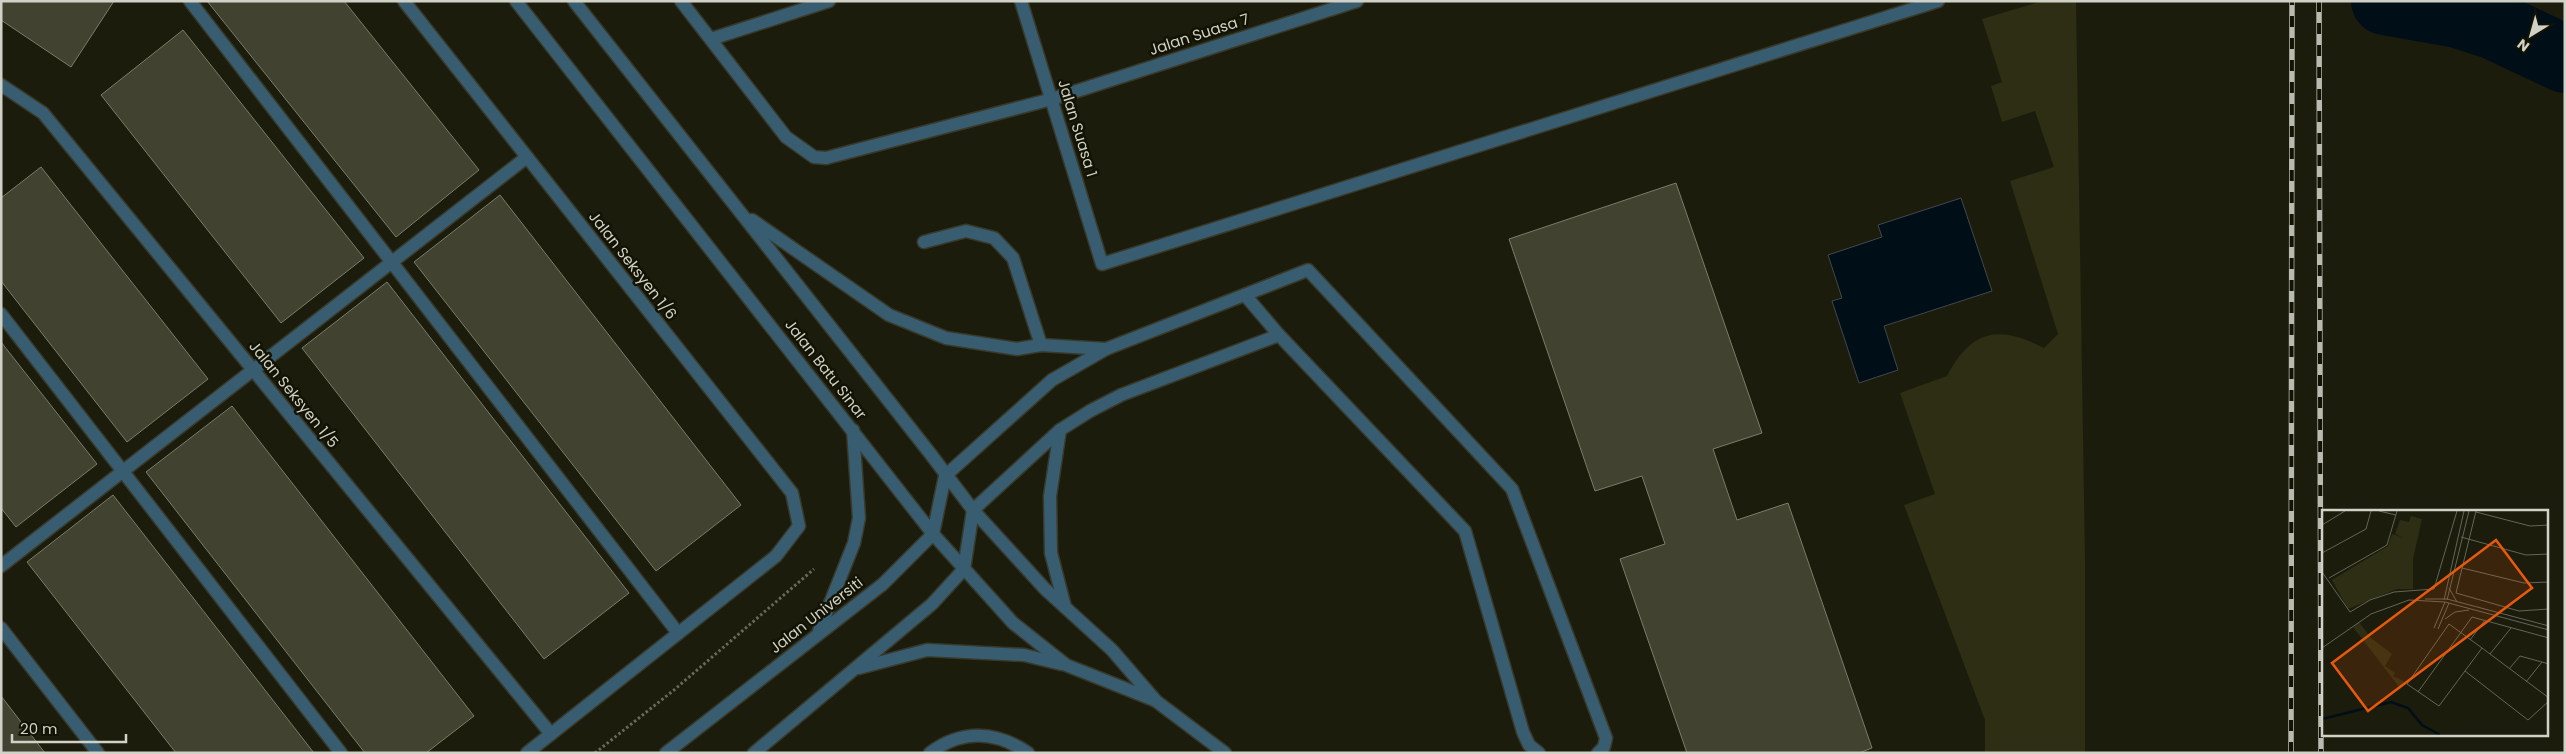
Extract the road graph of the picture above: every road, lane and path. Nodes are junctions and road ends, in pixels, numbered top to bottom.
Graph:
1 (190, 1) edge
2 (404, 1) edge
3 (516, 1) edge
4 (574, 1) edge
5 (681, 1) edge
6 (829, 1) edge
7 (1021, 1) edge
8 (1356, 1) edge
9 (1938, 1) edge
10 (711, 39) junction
11 (1, 85) edge
12 (1052, 99) junction
13 (527, 157) junction
14 (739, 211) junction
15 (924, 242) dead end
16 (392, 262) junction
17 (1245, 295) junction
18 (1, 314) edge
19 (1279, 335) junction
20 (1041, 345) junction
21 (1106, 349) junction
22 (254, 370) junction
23 (854, 430) junction
24 (1060, 430) junction
25 (123, 471) junction
26 (945, 476) junction
27 (973, 510) junction
28 (933, 534) junction
29 (817, 565) dead end
30 (1, 566) edge
31 (964, 569) junction
32 (1065, 607) junction
33 (1, 628) edge
34 (678, 634) junction
35 (818, 634) junction
36 (1066, 665) junction
37 (856, 668) junction
38 (1156, 701) junction
39 (551, 734) junction
40 (98, 753) edge
41 (341, 753) edge
42 (527, 753) edge
43 (595, 753) edge
44 (666, 753) edge
45 (754, 753) edge
46 (930, 753) edge
47 (1028, 753) edge
48 (1225, 753) edge
49 (1539, 753) edge
50 (1598, 753) edge

1 - 16 street
2 - 13 street, Jalan Seksyen 1/6
3 - 23 street, Jalan Batu Sinar
4 - 14 street, Jalan Batu Sinar
5 - 10 street, Jalan Suasa 7
6 - 10 street
7 - 12 street, Jalan Suasa 1
8 - 12 street, Jalan Suasa 7
9 - 12 street, Jalan Suasa 1
10 - 12 street, Jalan Suasa 7
11 - 22 street, Jalan Seksyen 1/5
13 - 16 street
13 - 34 street, Jalan Seksyen 1/6
14 - 20 street
14 - 26 street, Jalan Batu Sinar
15 - 20 street
16 - 22 street
16 - 34 street
17 - 19 street
17 - 21 street
17 - 50 street
18 - 25 street
19 - 24 street
19 - 49 street
20 - 21 street
21 - 26 street
22 - 25 street
22 - 39 street, Jalan Seksyen 1/5
23 - 28 street, Jalan Batu Sinar
23 - 35 street
24 - 27 street
24 - 32 street
25 - 30 street
25 - 41 street
26 - 27 street, Jalan Batu Sinar
26 - 28 street
27 - 31 street
27 - 32 street, Jalan Batu Sinar
28 - 31 street, Jalan Batu Sinar
28 - 35 street, Jalan Universiti
29 - 43 path
31 - 36 street, Jalan Batu Sinar
31 - 37 street
32 - 38 street, Jalan Batu Sinar
33 - 40 street
34 - 39 street, Jalan Seksyen 1/6
35 - 44 street, Jalan Universiti
36 - 37 street
36 - 38 street, Jalan Batu Sinar
37 - 45 street
38 - 48 street, Jalan Batu Sinar
39 - 42 street, Jalan Seksyen 1/6
46 - 47 street

